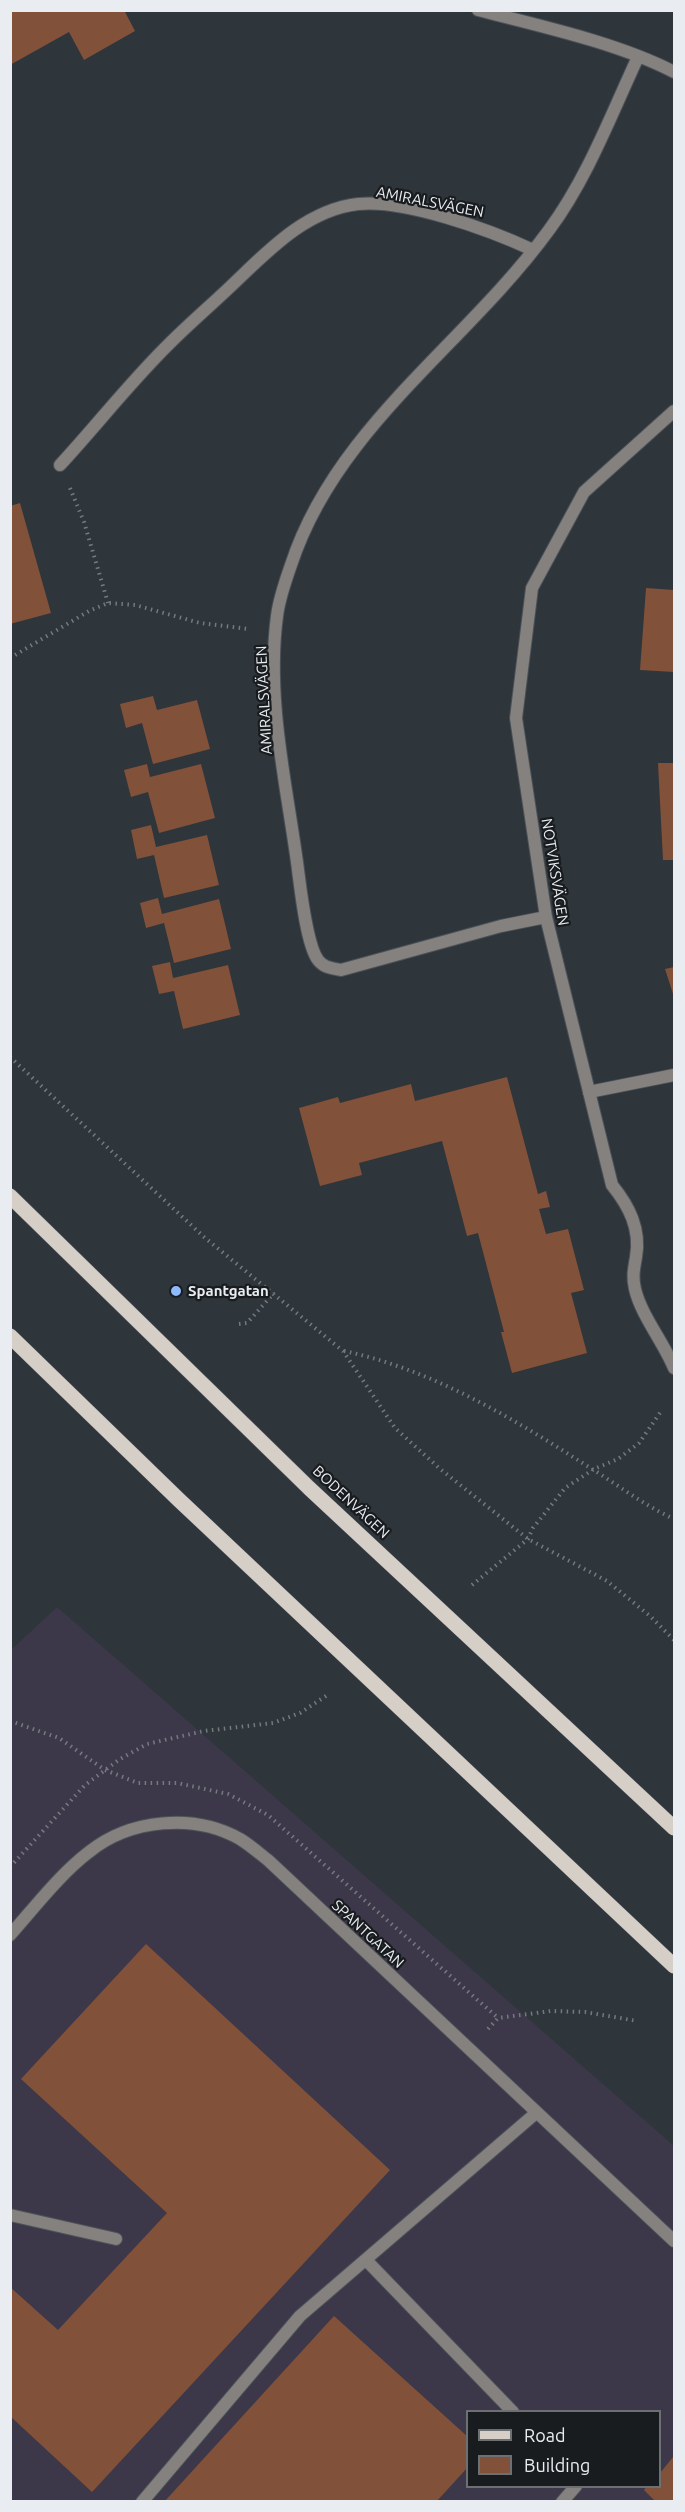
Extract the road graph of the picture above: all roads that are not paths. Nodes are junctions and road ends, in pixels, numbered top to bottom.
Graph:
1 (478, 10) edge
2 (638, 57) junction
3 (675, 72) edge
4 (533, 250) junction
5 (675, 411) edge
6 (60, 465) road end
7 (546, 917) junction
8 (675, 1075) edge
9 (589, 1092) junction
10 (10, 1196) edge
11 (10, 1336) edge
12 (675, 1368) edge
13 (675, 1828) edge
14 (10, 1935) edge
15 (675, 1966) edge
16 (536, 2113) junction
17 (10, 2216) edge
18 (116, 2239) dead end
19 (675, 2241) edge
20 (366, 2260) junction
21 (511, 2410) edge
22 (575, 2488) edge
23 (142, 2502) edge
24 (562, 2502) edge

1 - 2 street
2 - 3 street
2 - 4 street, AMIRALSVÄGEN
4 - 6 street, AMIRALSVÄGEN
4 - 7 street, AMIRALSVÄGEN
5 - 7 street, NOTVIKSVÄGEN
7 - 9 street, NOTVIKSVÄGEN
8 - 9 street
9 - 12 street, NOTVIKSVÄGEN
10 - 13 main road, BODENVÄGEN
11 - 15 main road
14 - 16 street, SPANTGATAN
16 - 19 street, SPANTGATAN
16 - 20 street
17 - 18 street
20 - 21 street
20 - 23 street
22 - 24 street

